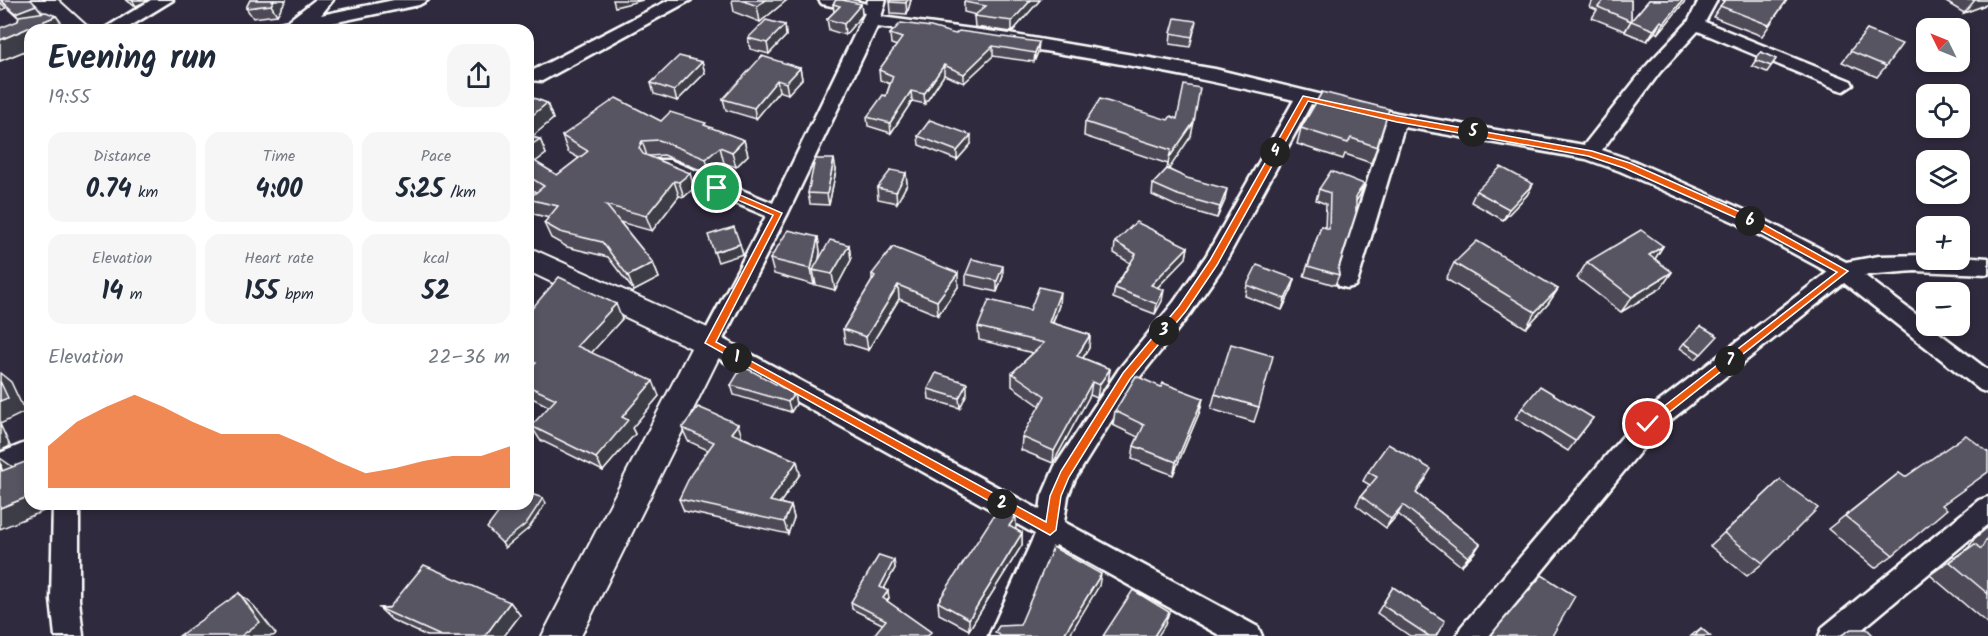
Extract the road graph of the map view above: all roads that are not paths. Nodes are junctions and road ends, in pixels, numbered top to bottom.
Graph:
1 (164, 0) edge
2 (419, 0) edge
3 (682, 0) edge
4 (828, 0) edge
5 (1708, 0) edge
6 (319, 5) edge
7 (874, 10) edge
8 (334, 18) junction
9 (122, 24) edge
10 (289, 24) edge
11 (305, 24) edge
12 (1695, 24) junction
13 (535, 77) dead end
14 (1844, 85) dead end
15 (1305, 98) junction
16 (1397, 119) junction
17 (1589, 153) junction
18 (656, 162) edge
19 (778, 213) junction
20 (534, 261) edge
21 (1988, 266) edge
22 (1844, 271) junction
23 (1347, 280) dead end
24 (710, 343) junction
25 (1988, 383) edge
26 (24, 454) edge
27 (0, 464) edge
28 (1988, 508) edge
29 (66, 510) edge
30 (1050, 530) junction
31 (69, 636) edge
32 (561, 636) edge
33 (1003, 636) edge
34 (1248, 636) edge
35 (1471, 636) edge
36 (1833, 636) edge

1 - 9 street
2 - 8 street
3 - 13 street
4 - 7 street
5 - 12 street
6 - 8 street
6 - 10 street
7 - 15 street
7 - 19 street
8 - 11 street
12 - 14 street
12 - 17 street
15 - 16 street
15 - 30 street
16 - 17 street
16 - 23 street
17 - 22 street
18 - 19 street
19 - 24 street
20 - 24 main road
21 - 22 street
22 - 25 street
22 - 35 street
24 - 30 street
24 - 32 main road
26 - 27 street
28 - 36 street
29 - 31 street
30 - 33 street
30 - 34 street

